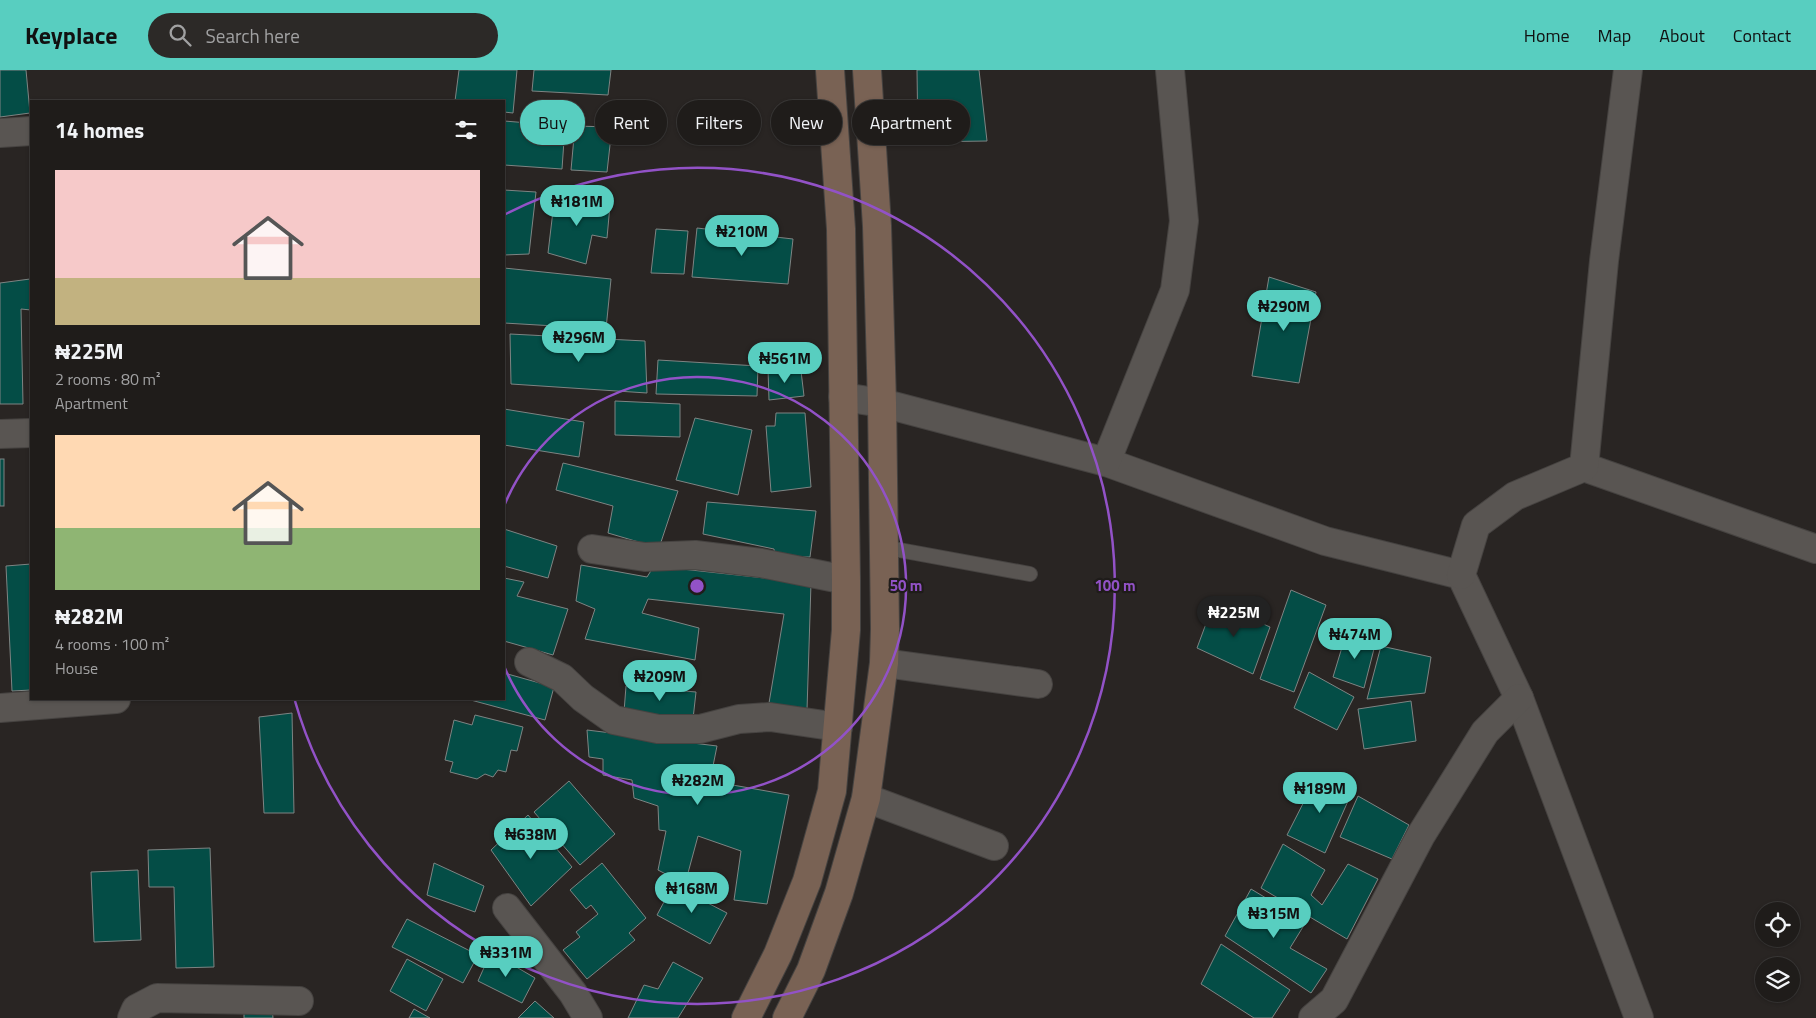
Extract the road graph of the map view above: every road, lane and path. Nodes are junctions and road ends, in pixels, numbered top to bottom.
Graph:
1 (830, 70) edge
2 (867, 70) edge
3 (1170, 70) edge
4 (1628, 70) edge
5 (30, 131) edge
6 (0, 133) edge
7 (843, 397) junction
8 (882, 403) junction
9 (30, 433) edge
10 (0, 434) edge
11 (1106, 462) junction
12 (1584, 468) junction
13 (883, 547) junction
14 (592, 548) dead end
15 (1816, 549) edge
16 (1030, 574) dead end
17 (1461, 575) junction
18 (846, 580) junction
19 (529, 662) dead end
20 (884, 663) junction
21 (1038, 684) dead end
22 (1519, 698) junction
23 (103, 700) edge
24 (0, 708) edge
25 (838, 727) junction
26 (866, 798) junction
27 (994, 846) dead end
28 (507, 908) dead end
29 (298, 1001) dead end
30 (132, 1018) edge
31 (588, 1018) edge
32 (746, 1018) edge
33 (787, 1018) edge
34 (1313, 1018) edge
35 (1639, 1018) edge

1 - 7 main road
2 - 8 main road
3 - 11 street
4 - 12 street
5 - 6 street
7 - 8 street
7 - 18 main road
8 - 11 street
8 - 13 main road
9 - 10 street
11 - 17 street
12 - 15 street
12 - 17 street
13 - 16 lane
13 - 20 main road
14 - 18 street
17 - 22 street
18 - 25 main road
19 - 25 street
20 - 21 street
20 - 26 main road
22 - 34 street
22 - 35 street
23 - 24 street
25 - 32 main road
26 - 27 street
26 - 33 main road
28 - 31 street
29 - 30 street

